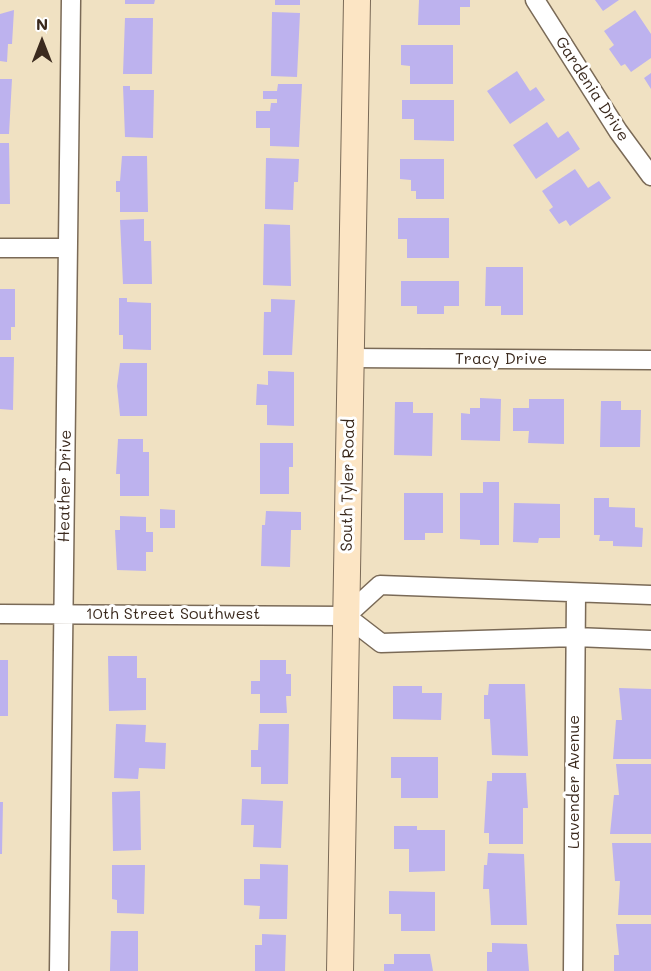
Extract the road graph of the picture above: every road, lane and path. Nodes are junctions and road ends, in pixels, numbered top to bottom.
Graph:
1 (71, 0) edge
2 (357, 0) edge
3 (535, 0) edge
4 (651, 176) edge
5 (0, 248) edge
6 (68, 248) junction
7 (350, 358) junction
8 (651, 360) edge
9 (576, 593) junction
10 (651, 596) edge
11 (0, 614) edge
12 (64, 614) junction
13 (346, 616) junction
14 (576, 637) junction
15 (651, 640) edge
16 (59, 971) edge
17 (340, 971) edge
18 (573, 971) edge

1 - 6 street, Heather Drive
2 - 7 street, South Tyler Road
3 - 4 street, Gardenia Drive
5 - 6 street
6 - 12 street, Heather Drive
7 - 8 street, Tracy Drive
7 - 13 street, South Tyler Road
9 - 10 street
9 - 13 street
9 - 14 street, Lavender Avenue
11 - 12 street, 10th Street Southwest
12 - 13 street, 10th Street Southwest
12 - 16 street, Heather Drive
13 - 14 street
13 - 17 street, South Tyler Road
14 - 15 street
14 - 18 street, Lavender Avenue

